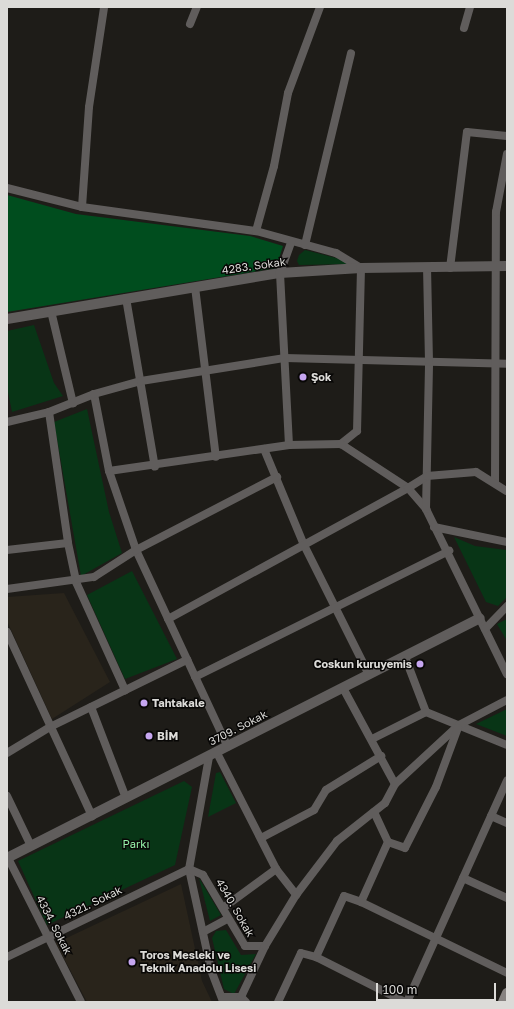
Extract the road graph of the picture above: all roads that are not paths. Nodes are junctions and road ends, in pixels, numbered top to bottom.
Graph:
1 (197, 7) edge
2 (320, 7) edge
3 (470, 7) edge
4 (104, 8) dead end
5 (190, 24) dead end
6 (464, 28) dead end
7 (351, 53) dead end
8 (507, 136) edge
9 (507, 154) edge
10 (7, 188) edge
11 (82, 208) junction
12 (256, 231) junction
13 (291, 242) junction
14 (305, 245) junction
15 (495, 265) junction
16 (507, 266) edge
17 (360, 268) junction
18 (427, 268) junction
19 (450, 268) junction
20 (280, 273) junction
21 (195, 286) junction
22 (126, 298) junction
23 (50, 311) junction
24 (7, 319) edge
25 (286, 358) junction
26 (358, 360) junction
27 (429, 362) junction
28 (496, 364) junction
29 (507, 364) edge
30 (205, 370) junction
31 (141, 381) junction
32 (94, 394) junction
33 (73, 402) junction
34 (49, 412) junction
35 (7, 422) edge
36 (341, 444) junction
37 (289, 446) junction
38 (264, 449) junction
39 (216, 457) junction
40 (155, 467) junction
41 (110, 471) junction
42 (427, 476) junction
43 (277, 477) junction
44 (495, 483) junction
45 (408, 488) junction
46 (507, 491) edge
47 (426, 509) junction
48 (434, 527) junction
49 (507, 542) edge
50 (68, 543) junction
51 (304, 546) junction
52 (7, 550) edge
53 (136, 550) junction
54 (449, 552) junction
55 (76, 582) junction
56 (7, 589) edge
57 (507, 606) edge
58 (336, 608) junction
59 (480, 618) junction
60 (168, 619) junction
61 (485, 629) junction
62 (7, 632) edge
63 (405, 657) junction
64 (187, 660) junction
65 (368, 673) junction
66 (507, 674) edge
67 (195, 677) junction
68 (343, 688) junction
69 (125, 690) junction
70 (507, 700) edge
71 (91, 707) junction
72 (426, 712) junction
73 (459, 725) junction
74 (50, 727) junction
75 (372, 739) junction
76 (507, 745) edge
77 (228, 747) junction
78 (7, 753) edge
79 (213, 755) junction
80 (381, 756) junction
81 (507, 781) edge
82 (396, 784) junction
83 (7, 796) edge
84 (126, 798) junction
85 (374, 812) junction
86 (92, 816) junction
87 (491, 816) junction
88 (507, 823) edge
89 (261, 838) junction
90 (388, 842) junction
91 (31, 846) junction
92 (8, 858) edge
93 (189, 869) junction
94 (276, 869) junction
95 (463, 878) junction
96 (296, 895) junction
97 (507, 898) edge
98 (361, 902) junction
99 (223, 908) junction
100 (228, 919) junction
101 (203, 932) junction
102 (48, 938) junction
103 (435, 939) junction
104 (265, 946) junction
105 (7, 957) edge
106 (316, 958) junction
107 (507, 973) edge
108 (507, 993) edge
109 (243, 999) edge
110 (223, 1000) edge
111 (81, 1002) edge
112 (278, 1002) edge
113 (406, 1002) edge
114 (503, 1002) edge

1 - 5 street
2 - 12 street
3 - 6 street
4 - 11 street
7 - 14 street
8 - 19 street
9 - 15 street
10 - 11 street
11 - 12 street
12 - 13 street
13 - 14 street
13 - 20 street
14 - 17 street
15 - 16 street, 4283. Sokak
15 - 19 street, 4283. Sokak
15 - 28 street
17 - 18 street, 4283. Sokak
17 - 20 street, 4283. Sokak
17 - 26 street
18 - 19 street, 4283. Sokak
18 - 27 street
20 - 21 street, 4283. Sokak
20 - 25 street
21 - 22 street, 4283. Sokak
21 - 30 street
22 - 23 street, 4283. Sokak
22 - 31 street
23 - 24 street, 4283. Sokak
23 - 33 street
25 - 26 street
25 - 30 street
25 - 37 street
26 - 27 street
26 - 36 street
27 - 28 street
27 - 42 street
28 - 29 street
28 - 44 street
30 - 31 street
30 - 39 street
31 - 32 street
31 - 40 street
32 - 33 street
32 - 41 street
33 - 34 street
34 - 35 street
34 - 50 street
36 - 37 street
36 - 45 street
37 - 38 street
38 - 39 street
38 - 43 street
39 - 40 street
40 - 41 street
41 - 53 street
42 - 44 street
42 - 45 street
42 - 47 street
43 - 51 street
43 - 53 street
44 - 46 street
45 - 47 street
45 - 51 street
47 - 48 street
48 - 49 street
48 - 54 street
50 - 52 street
50 - 55 street
51 - 58 street
51 - 60 street
53 - 55 street
53 - 60 street
54 - 58 street
54 - 59 street
55 - 56 street
55 - 69 street
57 - 61 street
58 - 65 street
58 - 67 street
59 - 61 street
59 - 63 street, 3709. Sokak
60 - 64 street
61 - 66 street
62 - 74 street
63 - 65 street, 3709. Sokak
63 - 72 street
64 - 67 street
64 - 69 street
65 - 68 street, 3709. Sokak
67 - 77 street
68 - 75 street
68 - 77 street, 3709. Sokak
69 - 71 street
70 - 73 street
71 - 74 street
71 - 84 street
72 - 73 street
72 - 75 street
73 - 76 street
73 - 82 street
73 - 90 street
74 - 78 street
74 - 86 street
75 - 80 street
77 - 79 street, 3709. Sokak
79 - 84 street, 3709. Sokak
79 - 89 street
79 - 93 street
80 - 82 street
80 - 89 street
81 - 87 street
82 - 85 street
83 - 91 street
84 - 86 street, 3709. Sokak
85 - 90 street
85 - 96 street
86 - 91 street, 3709. Sokak
87 - 88 street
87 - 95 street
89 - 94 street
90 - 98 street
91 - 92 street, 3709. Sokak
92 - 102 street, 4334. Sokak
93 - 99 street, 4340. Sokak
93 - 101 street
93 - 102 street, 4321. Sokak
94 - 96 street
94 - 99 street
95 - 97 street
95 - 103 street
96 - 104 street
98 - 103 street
98 - 106 street
99 - 100 street, 4340. Sokak
100 - 101 street
100 - 104 street, 4340. Sokak
101 - 110 street
102 - 105 street, 4321. Sokak
102 - 111 street, 4334. Sokak
103 - 107 street
103 - 113 street
104 - 109 street
106 - 112 street
106 - 113 street
108 - 114 main road
109 - 110 street

